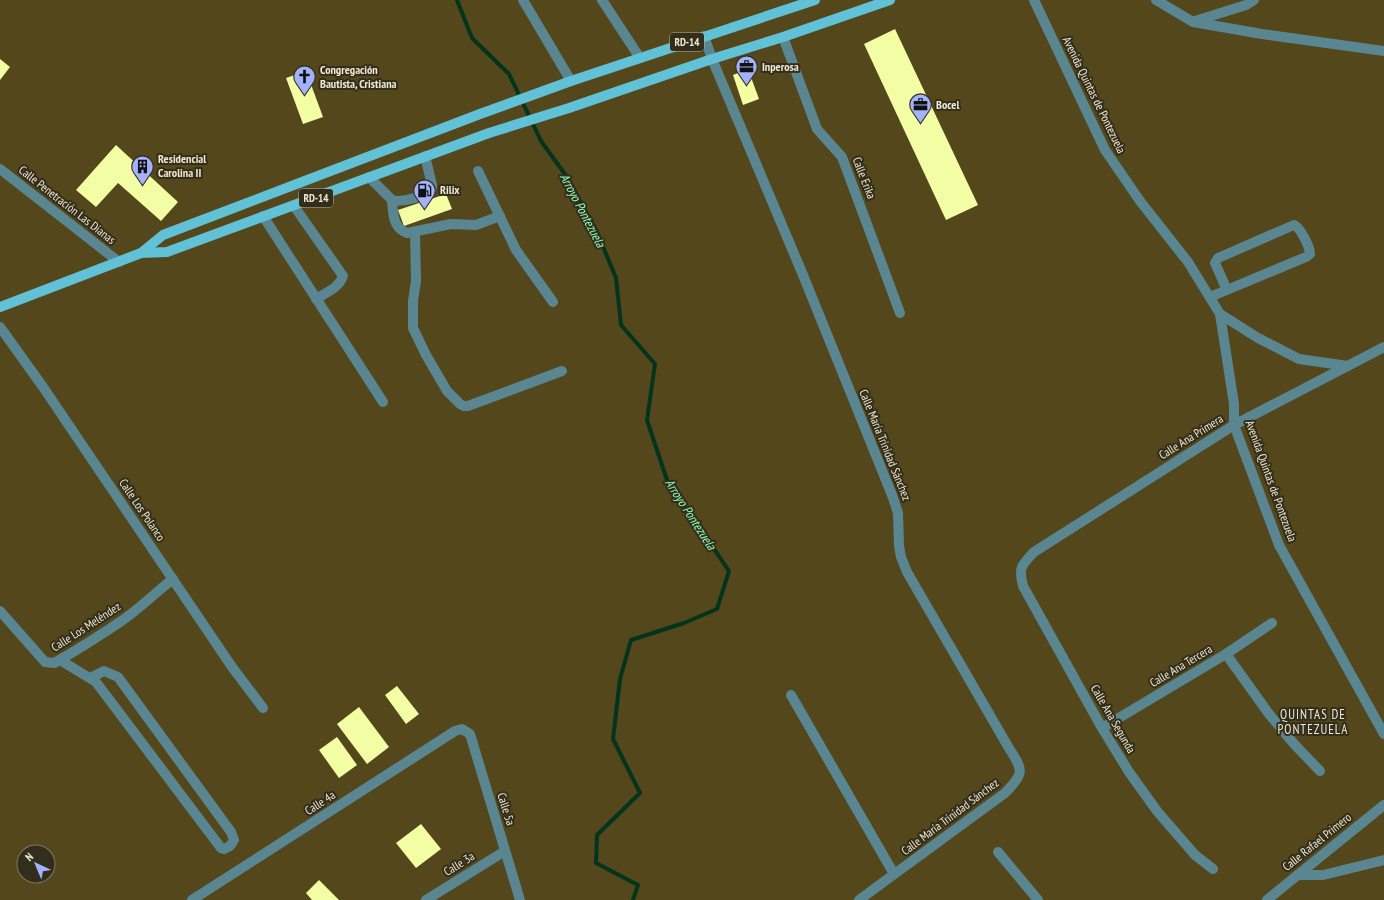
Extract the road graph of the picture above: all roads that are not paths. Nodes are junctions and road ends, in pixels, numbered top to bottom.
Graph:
1 (523, 0) edge
2 (602, 0) edge
3 (815, 0) edge
4 (890, 0) edge
5 (1034, 0) edge
6 (1156, 0) edge
7 (1254, 0) edge
8 (1193, 22) junction
9 (704, 36) junction
10 (783, 37) junction
11 (1384, 51) edge
12 (640, 58) junction
13 (712, 59) junction
14 (571, 81) junction
15 (426, 156) junction
16 (0, 168) edge
17 (478, 171) dead end
18 (369, 177) junction
19 (392, 200) junction
20 (294, 206) junction
21 (263, 216) junction
22 (500, 216) junction
23 (415, 232) junction
24 (141, 253) junction
25 (119, 262) junction
26 (1227, 290) junction
27 (1210, 297) junction
28 (316, 298) junction
29 (553, 302) dead end
30 (0, 307) edge
31 (900, 313) dead end
32 (1220, 314) junction
33 (0, 327) edge
34 (1384, 346) edge
35 (1348, 366) junction
36 (562, 371) dead end
37 (383, 402) dead end
38 (1234, 425) junction
39 (1021, 565) joint
40 (173, 580) junction
41 (0, 611) edge
42 (1272, 623) dead end
43 (1226, 654) junction
44 (60, 660) junction
45 (90, 678) junction
46 (791, 695) dead end
47 (263, 708) dead end
48 (1102, 728) junction
49 (462, 729) joint
50 (1384, 734) edge
51 (1320, 771) dead end
52 (1384, 805) edge
53 (505, 851) junction
54 (998, 852) dead end
55 (1384, 860) edge
56 (1213, 869) dead end
57 (894, 874) junction
58 (1298, 875) junction
59 (192, 900) edge
60 (426, 900) edge
61 (520, 900) edge
62 (859, 900) edge
63 (1038, 900) edge
64 (1267, 900) edge

1 - 14 street
2 - 12 street
3 - 9 main road, RD-14
4 - 10 main road, RD-14
5 - 27 street, Avenida Quintas de Pontezuela
6 - 8 street
7 - 8 street
8 - 11 street
9 - 12 main road, RD-14
9 - 13 street, Calle María Trinidad Sánchez
10 - 13 main road, RD-14
10 - 31 street, Calle Erika
12 - 14 main road, RD-14
13 - 15 main road, RD-14
13 - 57 street, Calle María Trinidad Sánchez
14 - 24 main road, RD-14
15 - 18 main road, RD-14
15 - 19 street
16 - 25 street, Calle Penetración Las Dianas
17 - 22 street
18 - 19 street
18 - 20 main road, RD-14
19 - 23 street
20 - 21 main road, RD-14
20 - 28 street
21 - 24 main road, RD-14
21 - 28 street
22 - 23 street
22 - 29 street
23 - 36 street
24 - 25 main road, RD-14
25 - 30 main road, RD-14
26 - 26 street
26 - 27 street
27 - 32 street, Avenida Quintas de Pontezuela
28 - 37 street
32 - 35 street
32 - 38 street, Avenida Quintas de Pontezuela
33 - 40 street, Calle Los Polanco
34 - 35 street, Calle Ana Primera
35 - 38 street, Calle Ana Primera
38 - 39 street, Calle Ana Primera
38 - 50 street, Avenida Quintas de Pontezuela
39 - 48 street, Calle Ana Segunda
40 - 44 street, Calle Los Meléndez
40 - 47 street, Calle Los Polanco
41 - 44 street, Calle Los Meléndez
42 - 43 street, Calle Ana Tercera
43 - 48 street, Calle Ana Tercera
43 - 51 street
44 - 45 street
45 - 45 street
46 - 57 street
48 - 56 street, Calle Ana Segunda
49 - 53 street, Calle 5a
49 - 59 street, Calle 4a
52 - 58 street, Calle Rafael Primero
53 - 60 street, Calle 3a
53 - 61 street, Calle 5a
54 - 63 street
55 - 58 street
57 - 62 street, Calle María Trinidad Sánchez
58 - 64 street, Calle Rafael Primero

